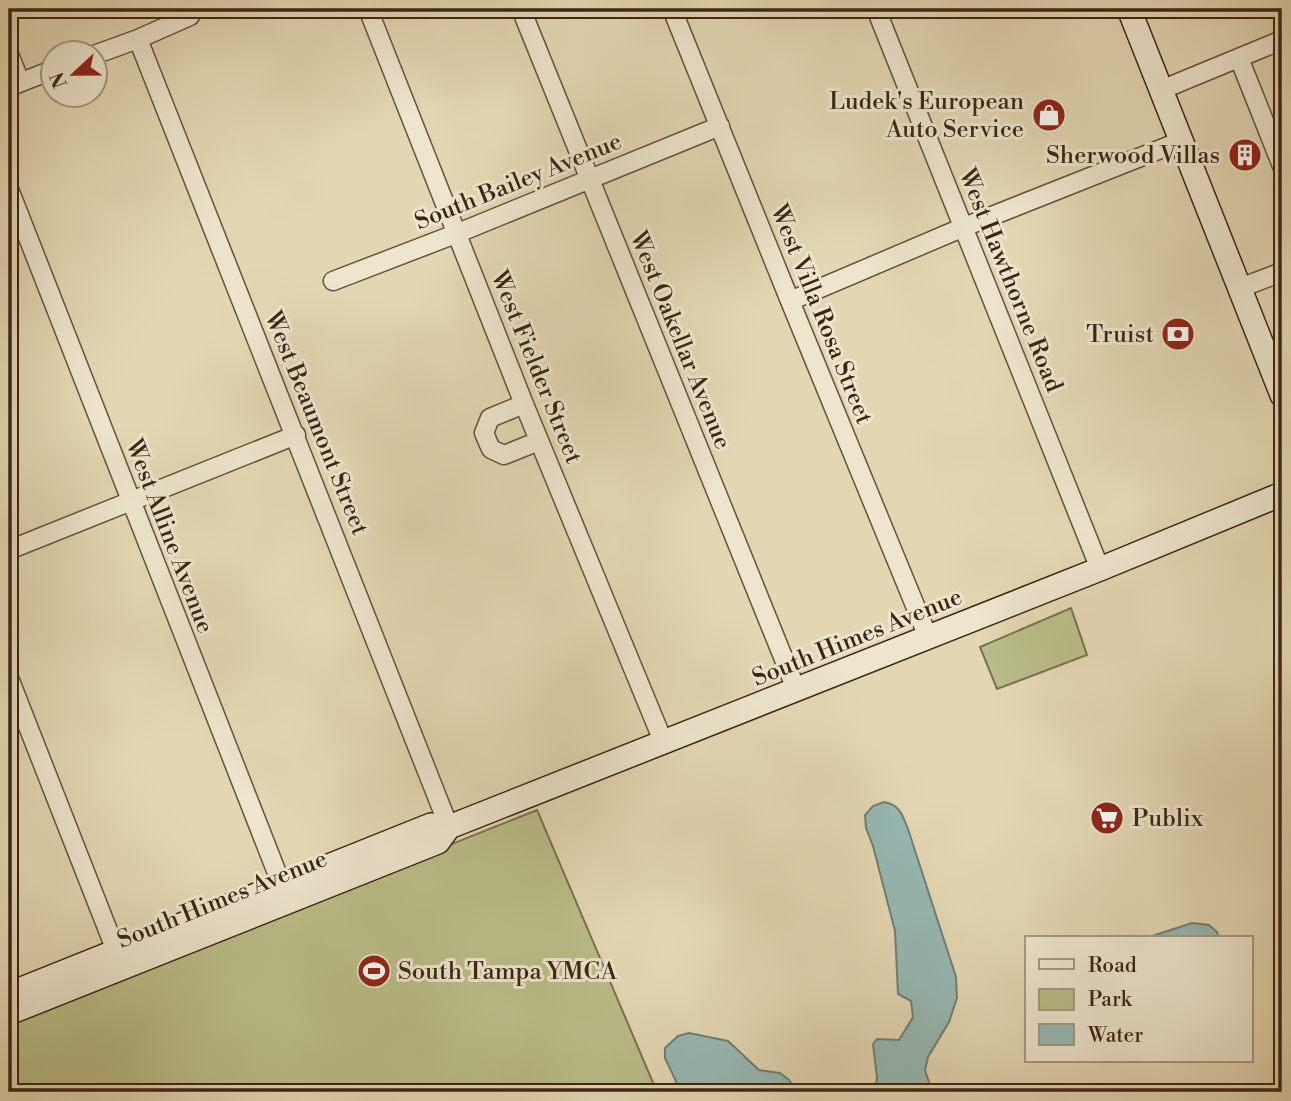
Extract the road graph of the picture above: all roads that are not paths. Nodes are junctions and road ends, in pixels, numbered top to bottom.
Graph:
1 (368, 9) edge
2 (521, 9) edge
3 (672, 9) edge
4 (876, 9) edge
5 (1129, 9) edge
6 (191, 13) edge
7 (138, 39) junction
8 (1282, 40) edge
9 (108, 50) edge
10 (9, 54) edge
11 (1239, 58) junction
12 (38, 76) edge
13 (14, 85) edge
14 (1161, 90) junction
15 (720, 126) junction
16 (1181, 141) junction
17 (1282, 166) edge
18 (590, 179) junction
19 (9, 189) edge
20 (964, 227) junction
21 (458, 233) junction
22 (1282, 272) edge
23 (333, 281) dead end
24 (1240, 288) junction
25 (790, 301) junction
26 (1282, 395) edge
27 (524, 404) junction
28 (296, 435) junction
29 (539, 441) junction
30 (1282, 494) edge
31 (130, 501) junction
32 (9, 550) edge
33 (1100, 569) junction
34 (928, 637) junction
35 (9, 678) edge
36 (796, 689) junction
37 (663, 741) junction
38 (449, 827) junction
39 (285, 893) junction
40 (119, 958) junction
41 (53, 986) junction
42 (9, 994) edge
43 (9, 1013) edge

1 - 21 street, West Fielder Street
2 - 18 street, West Oakellar Avenue
3 - 15 street, West Villa Rosa Street
4 - 20 street, West Hawthorne Road
5 - 14 street
6 - 7 street
7 - 9 street
7 - 28 street, West Beaumont Street
8 - 11 street
10 - 13 street
11 - 14 street
11 - 17 street
12 - 13 street
14 - 16 street
15 - 18 street, South Bailey Avenue
15 - 25 street, West Villa Rosa Street
16 - 20 street
16 - 24 street
18 - 21 street, South Bailey Avenue
18 - 36 street, West Oakellar Avenue
19 - 31 street, West Alline Avenue
20 - 25 street
20 - 33 street, West Hawthorne Road
21 - 23 street, South Bailey Avenue
21 - 27 street, West Fielder Street
22 - 24 street
24 - 26 street
25 - 34 street, West Villa Rosa Street
27 - 29 street, West Fielder Street
27 - 29 street
28 - 31 street
28 - 38 street, West Beaumont Street
29 - 37 street, West Fielder Street
30 - 33 street, South Himes Avenue
31 - 32 street
31 - 39 street, West Alline Avenue
33 - 34 street, South Himes Avenue
34 - 36 street, South Himes Avenue
35 - 40 street
36 - 37 street, South Himes Avenue
37 - 38 street, South Himes Avenue
38 - 39 street, South Himes Avenue
39 - 40 street, South Himes Avenue
40 - 41 street, South Himes Avenue
41 - 42 street, South Himes Avenue
41 - 43 street, South Himes Avenue

